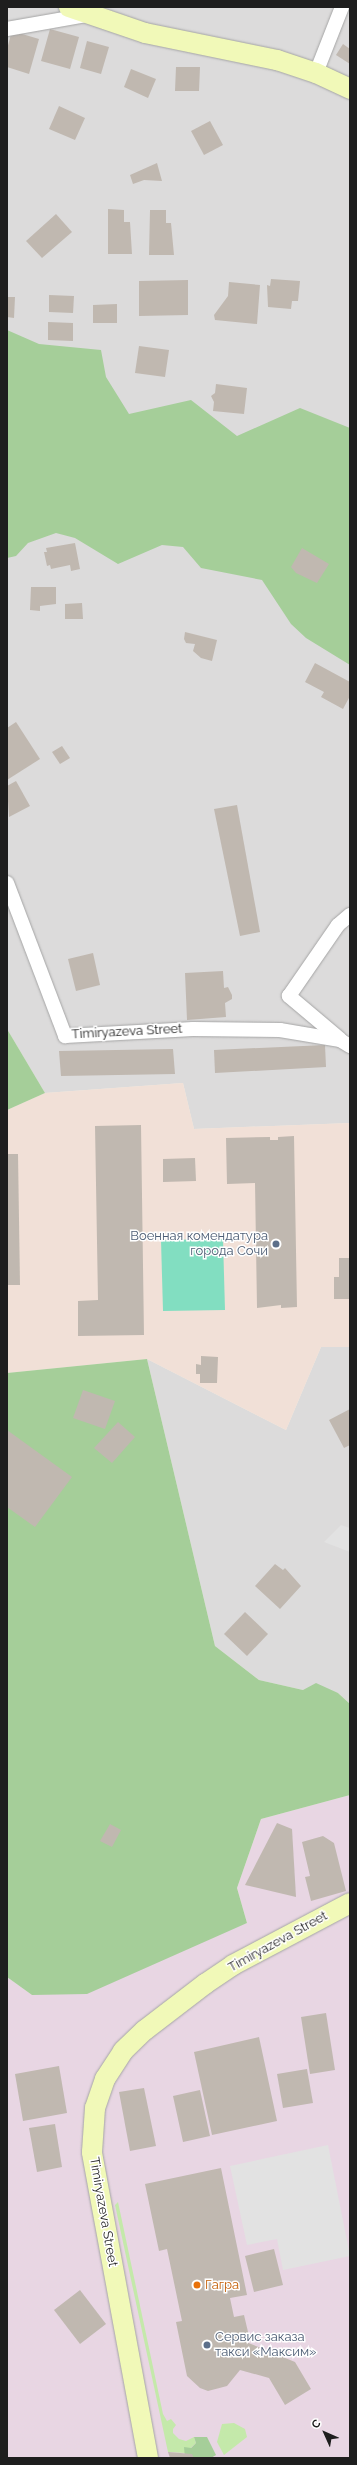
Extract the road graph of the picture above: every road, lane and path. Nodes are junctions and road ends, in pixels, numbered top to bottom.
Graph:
1 (342, 7) edge
2 (78, 11) edge
3 (7, 29) edge
4 (316, 73) junction
5 (350, 89) edge
6 (7, 883) edge
7 (350, 915) edge
8 (345, 1043) edge
9 (350, 1902) edge
10 (148, 2458) edge

1 - 4 street
2 - 3 street
2 - 4 street
4 - 5 street
6 - 8 street, Timiryazeva Street
7 - 8 street
9 - 10 street, Timiryazeva Street

